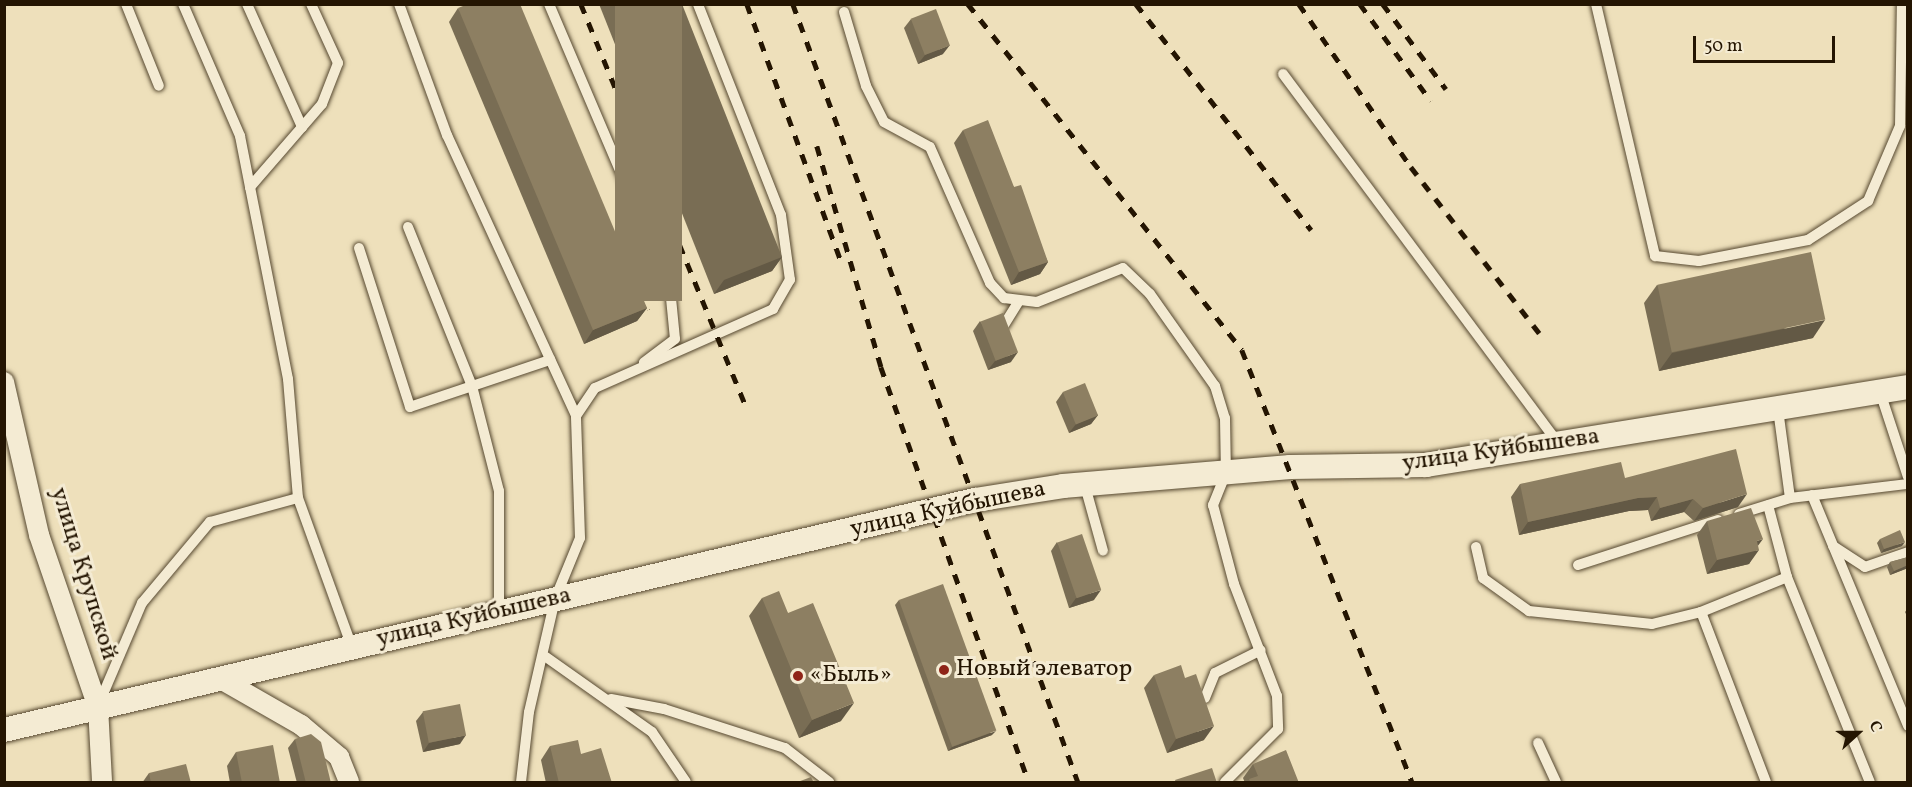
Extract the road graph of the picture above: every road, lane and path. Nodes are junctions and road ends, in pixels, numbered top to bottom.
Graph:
1 (126, 4) edge
2 (183, 4) edge
3 (247, 4) edge
4 (311, 4) edge
5 (399, 4) edge
6 (549, 4) edge
7 (698, 4) edge
8 (1596, 4) edge
9 (1902, 4) edge
10 (844, 12) dead end
11 (1283, 74) dead end
12 (159, 86) dead end
13 (302, 127) junction
14 (250, 187) junction
15 (408, 227) dead end
16 (359, 248) dead end
17 (1018, 303) junction
18 (1004, 324) edge
19 (550, 360) junction
20 (632, 371) junction
21 (4, 382) edge
22 (472, 386) junction
23 (1908, 387) edge
24 (1880, 392) junction
25 (1778, 409) junction
26 (8, 411) edge
27 (576, 416) junction
28 (1559, 445) junction
29 (1226, 472) junction
30 (1908, 477) edge
31 (1908, 484) edge
32 (1085, 486) junction
33 (1812, 495) junction
34 (298, 498) junction
35 (1790, 498) junction
36 (1768, 505) junction
37 (1833, 546) junction
38 (1476, 547) dead end
39 (1103, 550) dead end
40 (1908, 552) edge
41 (1578, 565) dead end
42 (1787, 577) junction
43 (555, 599) junction
44 (1701, 612) junction
45 (499, 613) junction
46 (352, 647) junction
47 (1261, 651) junction
48 (546, 657) junction
49 (219, 678) junction
50 (1205, 698) edge
51 (611, 699) junction
52 (98, 707) junction
53 (1908, 726) edge
54 (4, 730) edge
55 (1538, 743) dead end
56 (102, 783) edge
57 (349, 783) edge
58 (521, 783) edge
59 (686, 783) edge
60 (829, 783) edge
61 (1225, 783) edge
62 (1556, 783) edge
63 (1766, 783) edge
64 (1870, 783) edge

1 - 12 lane
2 - 14 lane
3 - 13 lane
4 - 13 lane
5 - 19 lane
6 - 20 lane
7 - 20 lane
8 - 9 lane
10 - 17 lane
11 - 28 lane
13 - 14 lane
14 - 34 lane
15 - 22 lane
16 - 22 lane
17 - 18 lane
17 - 29 lane
19 - 22 lane
19 - 27 lane
20 - 27 lane
21 - 26 street, улица Крупской
22 - 45 lane
23 - 24 street, улица Куйбышева
24 - 25 street, улица Куйбышева
24 - 30 lane
25 - 28 street, улица Куйбышева
25 - 35 lane
26 - 52 street, улица Крупской
27 - 43 lane
28 - 29 street, улица Куйбышева
29 - 32 street, улица Куйбышева
29 - 47 lane
31 - 33 lane
32 - 39 lane
32 - 43 street, улица Куйбышева
33 - 35 lane
33 - 37 lane
34 - 46 lane
34 - 52 lane
35 - 36 lane
36 - 41 lane
36 - 42 lane
37 - 40 lane
37 - 53 lane
38 - 44 lane
42 - 44 lane
42 - 64 lane
43 - 45 street, улица Куйбышева
43 - 48 lane
44 - 63 lane
45 - 46 street, улица Куйбышева
46 - 49 street, улица Куйбышева
47 - 50 lane
47 - 61 lane
48 - 51 lane
48 - 58 lane
49 - 52 street, улица Куйбышева
49 - 57 street
51 - 59 lane
51 - 60 lane
52 - 54 street, улица Куйбышева
52 - 56 street, улица Крупской
55 - 62 lane

